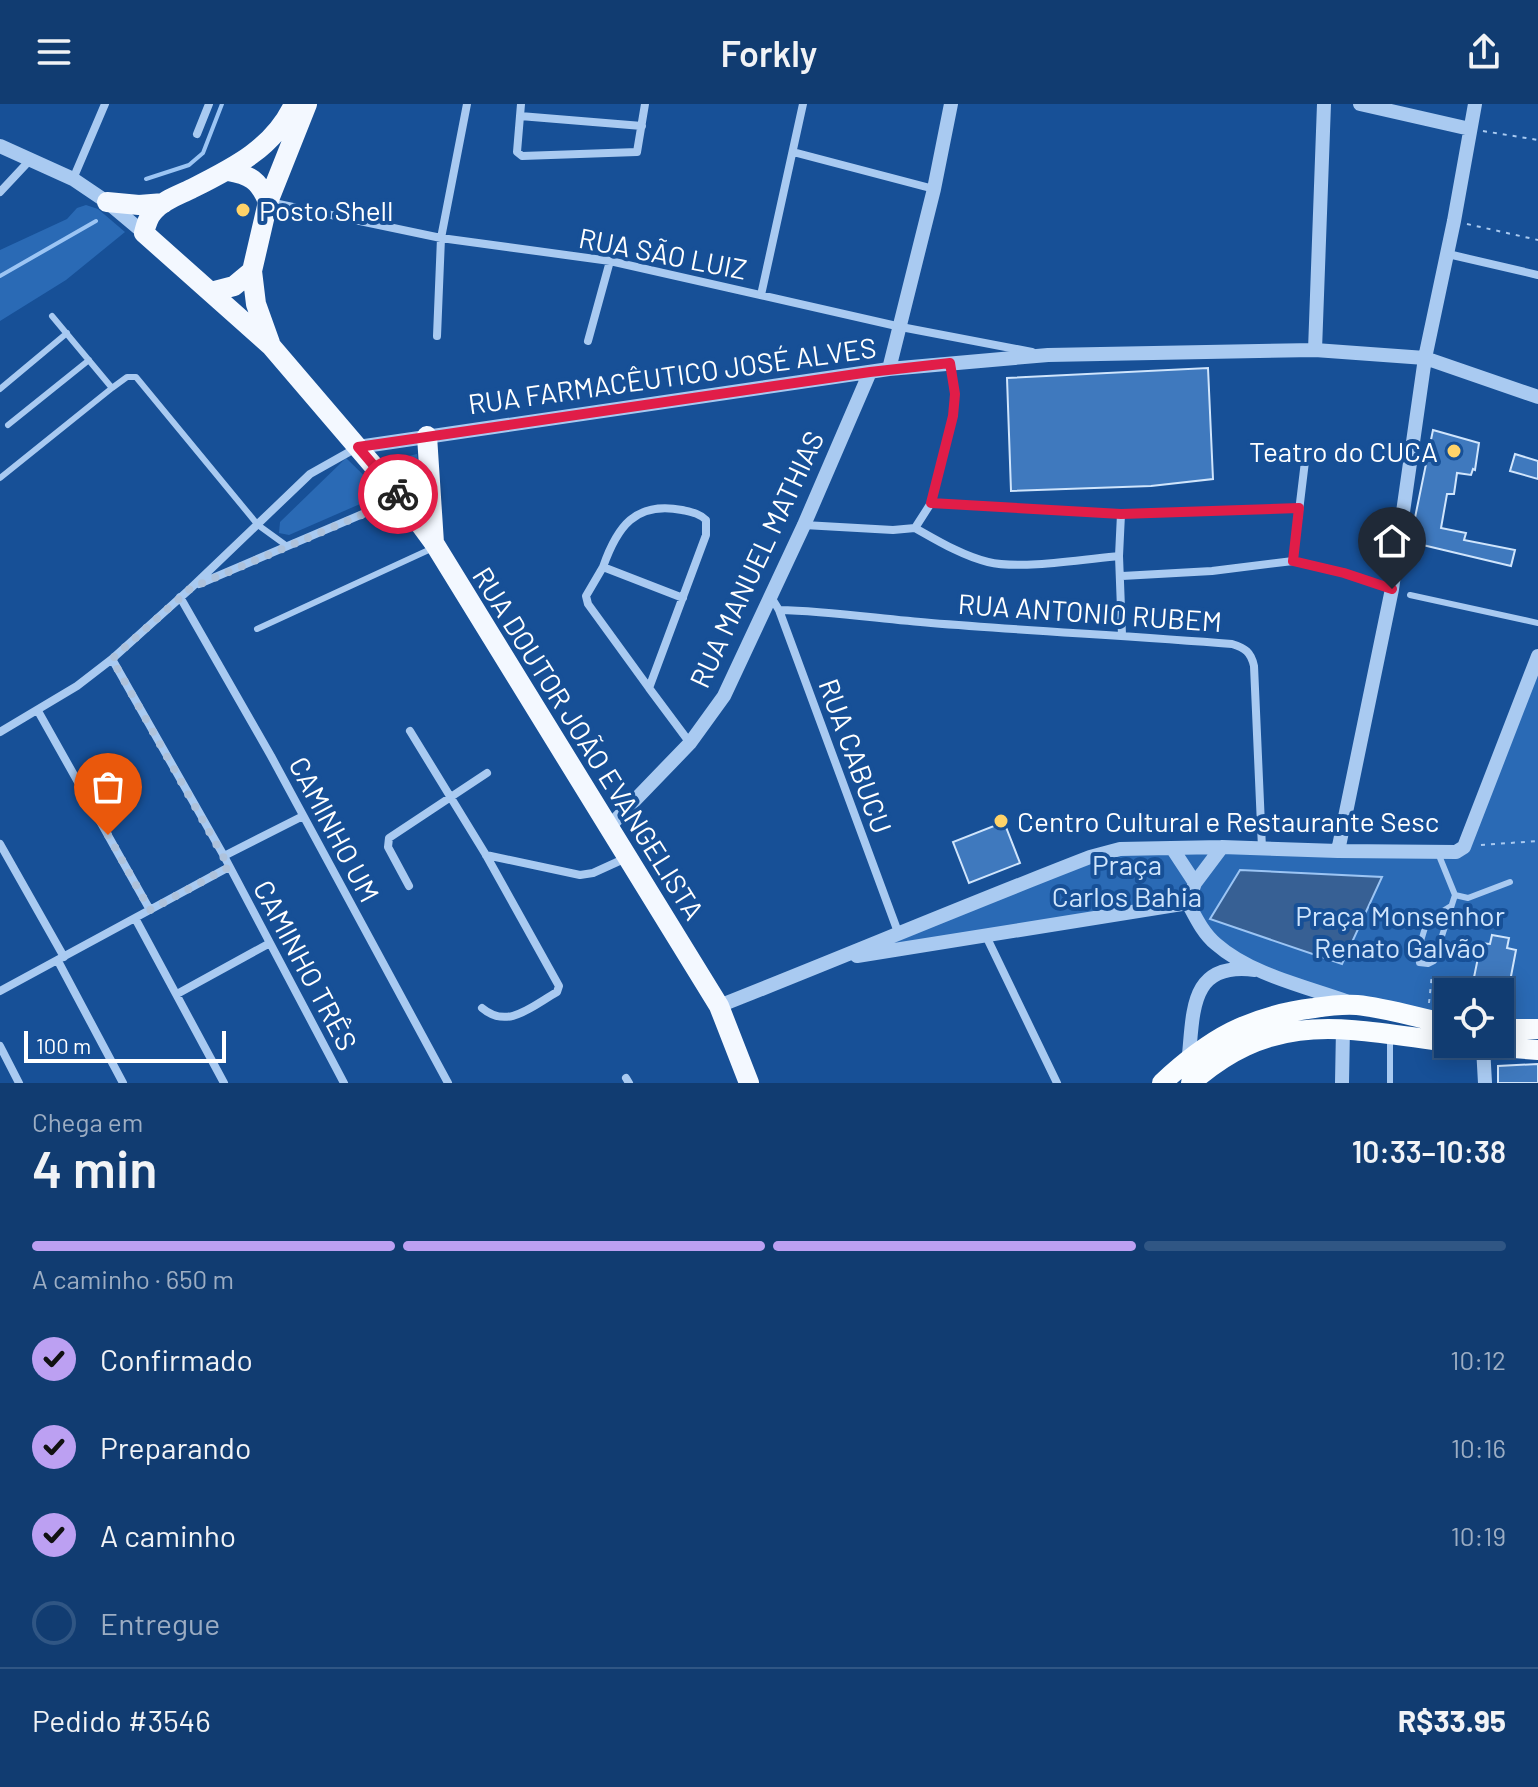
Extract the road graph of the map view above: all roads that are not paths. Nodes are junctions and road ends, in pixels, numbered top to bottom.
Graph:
1 (105, 104) edge
2 (209, 104) edge
3 (294, 104) edge
4 (307, 104) edge
5 (467, 104) edge
6 (521, 104) edge
7 (645, 104) edge
8 (803, 104) edge
9 (951, 104) edge
10 (1324, 104) edge
11 (1360, 104) edge
12 (1475, 104) edge
13 (520, 116) junction
14 (642, 126) junction
15 (1470, 129) junction
16 (197, 134) dead end
17 (0, 146) edge
18 (793, 152) junction
19 (30, 160) junction
20 (228, 171) junction
21 (73, 179) junction
22 (934, 189) junction
23 (0, 192) edge
24 (107, 202) junction
25 (268, 202) junction
26 (164, 203) junction
27 (144, 233) junction
28 (441, 238) junction
29 (1448, 254) junction
30 (610, 261) junction
31 (252, 271) junction
32 (1538, 275) edge
33 (211, 292) junction
34 (761, 295) junction
35 (52, 316) dead end
36 (901, 327) junction
37 (67, 333) junction
38 (437, 336) dead end
39 (588, 341) dead end
40 (271, 346) junction
41 (1315, 350) junction
42 (1048, 355) junction
43 (1425, 358) junction
44 (89, 360) junction
45 (950, 363) junction
46 (889, 369) junction
47 (870, 372) junction
48 (112, 388) junction
49 (0, 389) edge
50 (1538, 397) edge
51 (8, 425) dead end
52 (427, 436) junction
53 (358, 447) junction
54 (1306, 453) dead end
55 (0, 478) edge
56 (401, 498) junction
57 (931, 503) junction
58 (1299, 508) junction
59 (1121, 514) junction
60 (258, 525) junction
61 (804, 525) junction
62 (915, 528) junction
63 (435, 545) junction
64 (287, 546) junction
65 (1119, 556) junction
66 (1293, 561) junction
67 (603, 567) junction
68 (1122, 576) junction
69 (191, 588) junction
70 (1392, 589) junction
71 (1410, 595) dead end
72 (180, 597) junction
73 (683, 598) junction
74 (775, 604) junction
75 (1538, 623) edge
76 (257, 629) dead end
77 (1122, 635) junction
78 (1538, 656) edge
79 (112, 659) junction
80 (649, 688) junction
81 (38, 711) junction
82 (410, 731) dead end
83 (0, 732) edge
84 (690, 743) junction
85 (487, 773) dead end
86 (449, 796) junction
87 (303, 816) junction
88 (608, 828) junction
89 (0, 844) edge
90 (1222, 847) junction
91 (1172, 848) junction
92 (1262, 848) junction
93 (1338, 851) junction
94 (1438, 853) junction
95 (486, 855) junction
96 (224, 856) junction
97 (626, 858) junction
98 (229, 867) junction
99 (1510, 882) dead end
100 (1195, 883) junction
101 (409, 886) dead end
102 (1455, 895) junction
103 (1188, 903) junction
104 (1451, 906) junction
105 (150, 910) junction
106 (135, 918) junction
107 (898, 932) junction
108 (986, 936) junction
109 (270, 943) junction
110 (61, 959) junction
111 (837, 960) junction
112 (1263, 971) junction
113 (0, 991) edge
114 (177, 994) junction
115 (1356, 1005) junction
116 (719, 1006) junction
117 (482, 1008) dead end
118 (1434, 1021) edge
119 (1343, 1028) junction
120 (1514, 1029) edge
121 (1538, 1029) edge
122 (1390, 1034) junction
123 (1434, 1040) edge
124 (0, 1046) edge
125 (1514, 1049) edge
126 (1538, 1050) edge
127 (1484, 1058) edge
128 (1188, 1059) junction
129 (3, 1060) edge
130 (19, 1083) edge
131 (123, 1083) edge
132 (224, 1083) edge
133 (344, 1083) edge
134 (448, 1083) edge
135 (749, 1083) edge
136 (1057, 1083) edge
137 (1162, 1083) edge
138 (1188, 1083) edge
139 (1342, 1083) edge
140 (1390, 1083) edge
141 (1485, 1083) edge

1 - 21 street
2 - 16 street
3 - 20 main road
4 - 25 main road
5 - 28 street
6 - 13 street
7 - 14 street
8 - 18 street
9 - 22 street
10 - 41 street
11 - 15 street
12 - 15 street
13 - 14 street
13 - 14 street
15 - 29 street
17 - 19 street
18 - 22 street
18 - 34 street
19 - 21 street
19 - 23 street
20 - 25 main road
20 - 26 main road
21 - 24 street
22 - 36 street
24 - 26 main road
24 - 27 street
25 - 28 street, RUA SÃO LUIZ
25 - 31 main road
26 - 27 main road
27 - 33 main road
28 - 30 street, RUA SÃO LUIZ
28 - 38 street
29 - 32 street
29 - 43 street
30 - 34 street, RUA SÃO LUIZ
30 - 39 street
31 - 33 main road
31 - 40 main road
33 - 40 main road
34 - 36 street, RUA SÃO LUIZ
35 - 37 lane
36 - 42 street, RUA SÃO LUIZ
36 - 46 street
37 - 44 lane
37 - 49 lane
40 - 53 main road, RUA DOUTOR JOÃO EVANGELISTA
41 - 42 street, RUA FARMACÊUTICO JOSÉ ALVES
41 - 43 street, RUA FARMACÊUTICO JOSÉ ALVES
42 - 45 street, RUA FARMACÊUTICO JOSÉ ALVES
43 - 50 street, RUA FARMACÊUTICO JOSÉ ALVES
43 - 70 street
44 - 48 lane
44 - 51 lane
45 - 46 street, RUA FARMACÊUTICO JOSÉ ALVES
45 - 57 street
46 - 47 street, RUA FARMACÊUTICO JOSÉ ALVES
47 - 52 street, RUA FARMACÊUTICO JOSÉ ALVES
47 - 61 street, RUA MANUEL MATHIAS
48 - 55 lane
48 - 60 lane
52 - 53 street, RUA FARMACÊUTICO JOSÉ ALVES
52 - 63 main road
53 - 56 main road, RUA DOUTOR JOÃO EVANGELISTA
53 - 60 street
54 - 58 street
56 - 63 main road, RUA DOUTOR JOÃO EVANGELISTA
56 - 64 street
57 - 59 street
57 - 62 street
58 - 59 street
58 - 66 street
59 - 65 street
60 - 64 lane
60 - 69 street
61 - 62 street
61 - 74 street, RUA MANUEL MATHIAS
62 - 65 street
63 - 76 lane
63 - 88 main road, RUA DOUTOR JOÃO EVANGELISTA
64 - 69 street
65 - 68 street
66 - 68 street
66 - 70 street
67 - 73 street
67 - 73 street
67 - 80 street
68 - 77 street
69 - 72 street
70 - 93 street
71 - 75 lane
72 - 79 street
72 - 87 street, CAMINHO UM
73 - 80 street
74 - 77 street, RUA ANTONIO RUBEM
74 - 84 street, RUA MANUEL MATHIAS
74 - 107 street, RUA CABUCU
77 - 92 street, RUA ANTONIO RUBEM
78 - 94 street
79 - 81 street
79 - 96 street, CAMINHO TRÊS
80 - 84 street
81 - 83 street
81 - 105 street
82 - 86 street
84 - 88 street, RUA MANUEL MATHIAS
85 - 86 street
86 - 95 street
86 - 101 street
87 - 96 street
87 - 134 street, CAMINHO UM
88 - 97 main road, RUA DOUTOR JOÃO EVANGELISTA
89 - 110 street
90 - 91 street
90 - 92 street
90 - 100 street
91 - 100 street
91 - 107 street
92 - 93 street
93 - 94 street
94 - 102 lane
95 - 97 street
95 - 117 street
96 - 98 street, CAMINHO TRÊS
97 - 116 main road, RUA DOUTOR JOÃO EVANGELISTA
98 - 105 street
98 - 109 street, CAMINHO TRÊS
99 - 102 lane
100 - 103 street
102 - 104 lane
103 - 108 street
103 - 112 street
104 - 104 lane
105 - 106 street
106 - 110 street
106 - 114 street
107 - 111 street
108 - 111 street
108 - 136 street
109 - 114 street
109 - 133 street, CAMINHO TRÊS
110 - 113 street
110 - 131 street
111 - 116 street
112 - 115 street
112 - 128 street
114 - 132 street
115 - 118 highway
115 - 128 highway
116 - 135 main road, RUA DOUTOR JOÃO EVANGELISTA
119 - 122 highway
119 - 138 highway
119 - 139 street
120 - 121 highway
122 - 123 highway
122 - 140 lane
124 - 129 street
125 - 126 highway
127 - 141 street
128 - 137 highway
128 - 138 street
129 - 130 street

